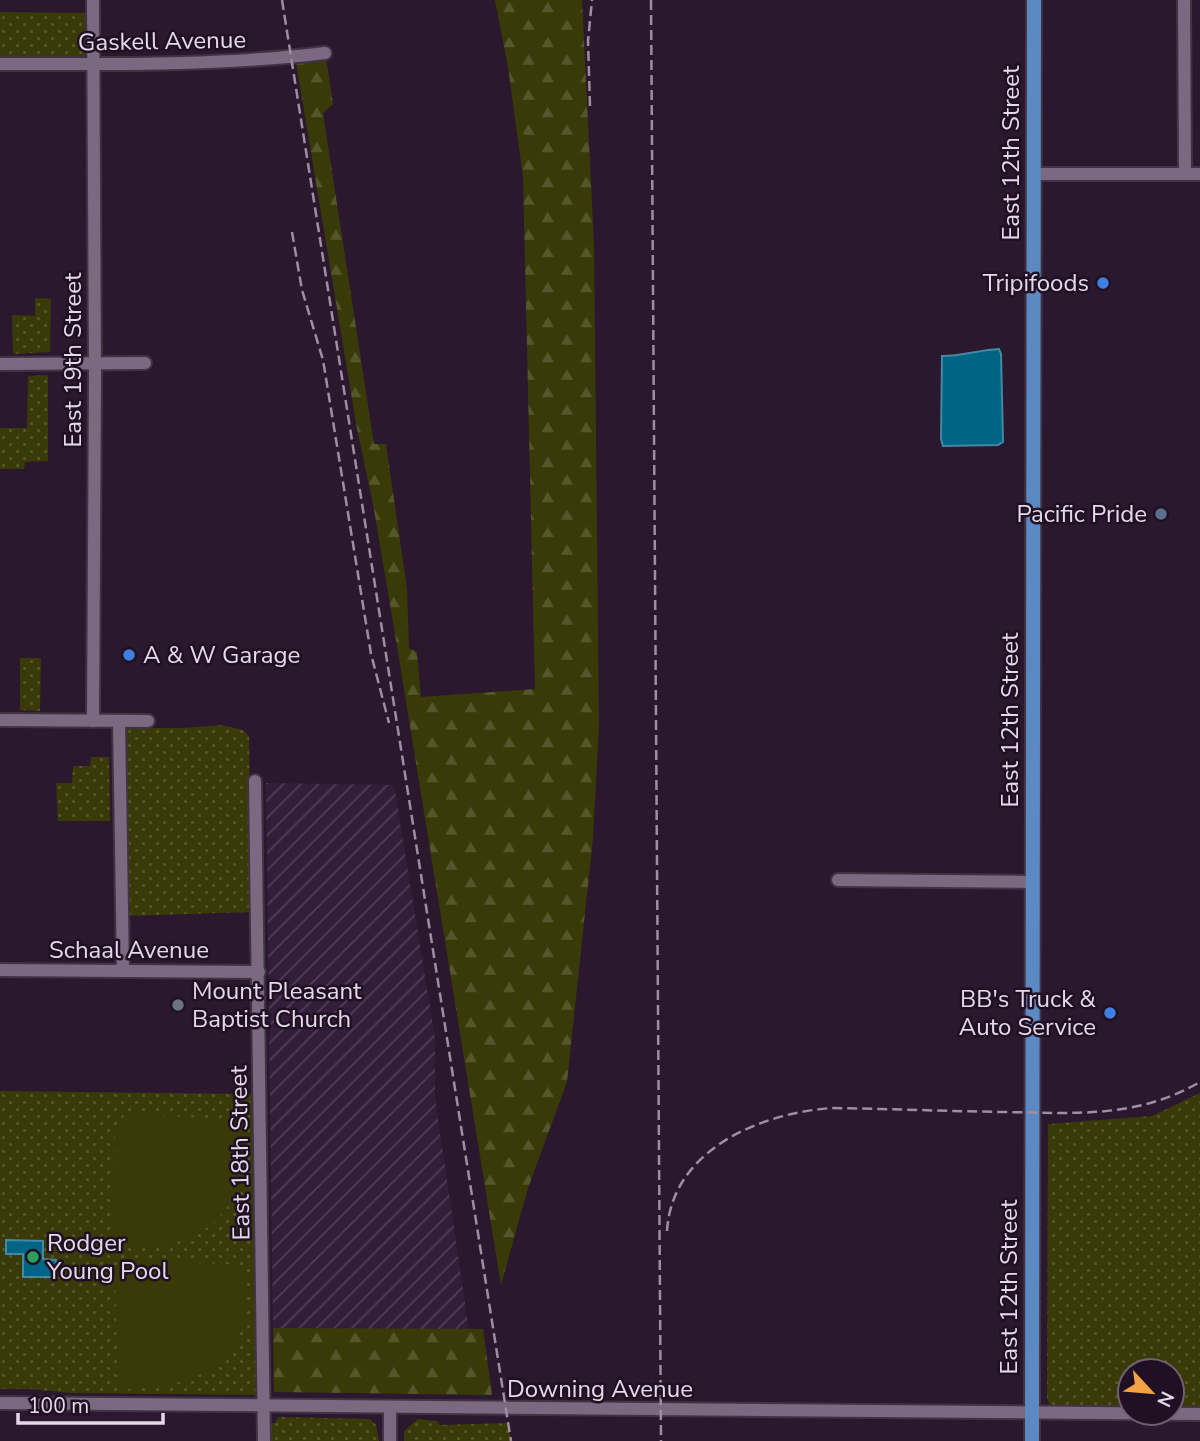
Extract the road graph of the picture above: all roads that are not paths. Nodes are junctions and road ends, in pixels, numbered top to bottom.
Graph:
1 (93, 0) edge
2 (1034, 0) edge
3 (1184, 0) edge
4 (325, 53) dead end
5 (0, 64) edge
6 (93, 64) junction
7 (1034, 174) junction
8 (1185, 174) junction
9 (1200, 174) edge
10 (95, 363) junction
11 (145, 363) dead end
12 (0, 364) edge
13 (0, 720) edge
14 (93, 721) junction
15 (119, 721) junction
16 (148, 721) dead end
17 (255, 781) dead end
18 (838, 880) dead end
19 (1033, 882) junction
20 (0, 970) edge
21 (122, 971) junction
22 (259, 972) junction
23 (0, 1403) edge
24 (263, 1406) junction
25 (390, 1408) junction
26 (1032, 1413) junction
27 (1200, 1414) edge
28 (264, 1441) edge
29 (390, 1441) edge
30 (1032, 1441) edge

1 - 6 street, East 19th Street
2 - 7 main road, East 12th Street
3 - 8 street
4 - 6 street, Gaskell Avenue
5 - 6 street, Gaskell Avenue
6 - 10 street, East 19th Street
7 - 8 street
7 - 19 main road, East 12th Street
8 - 9 street
10 - 11 street
10 - 12 street
10 - 14 street, East 19th Street
13 - 14 street
14 - 15 street
15 - 16 street
15 - 21 street
17 - 22 street, East 18th Street
18 - 19 street
19 - 26 main road, East 12th Street
20 - 21 street, Schaal Avenue
21 - 22 street, Schaal Avenue
22 - 24 street, East 18th Street
23 - 24 street, Downing Avenue
24 - 25 street, Downing Avenue
24 - 28 street, East 18th Street
25 - 26 street, Downing Avenue
25 - 29 street
26 - 27 street, Downing Avenue
26 - 30 main road, East 12th Street

